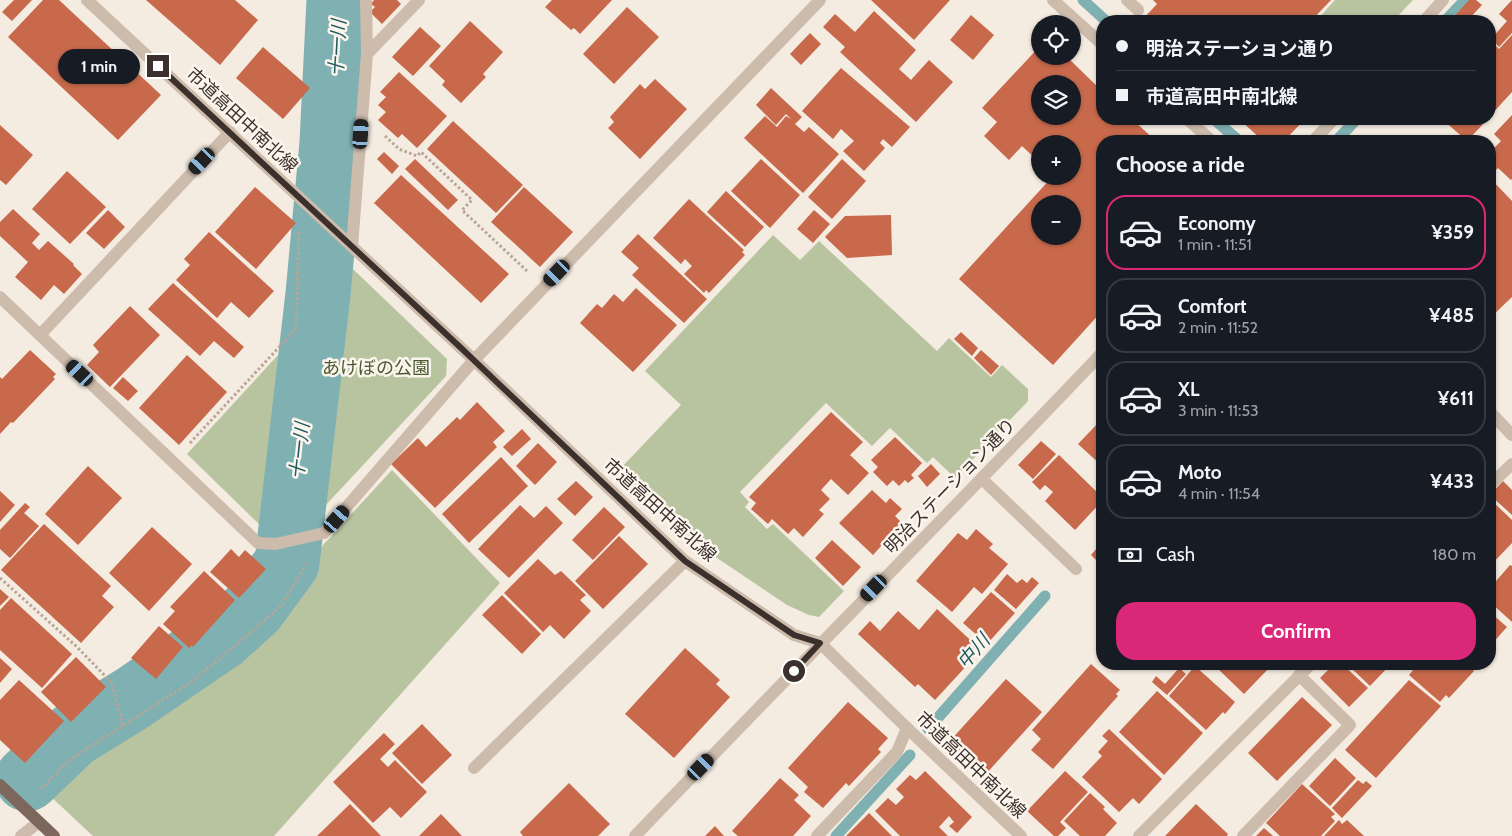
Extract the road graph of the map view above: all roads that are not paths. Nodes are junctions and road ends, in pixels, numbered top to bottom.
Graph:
1 (87, 0) edge
2 (366, 0) edge
3 (419, 0) edge
4 (820, 0) edge
5 (1127, 0) edge
6 (1443, 0) edge
7 (1060, 2) edge
8 (1138, 10) dead end
9 (1429, 15) edge
10 (1096, 38) edge
11 (367, 54) junction
12 (1194, 125) edge
13 (1328, 125) edge
14 (230, 132) junction
15 (1205, 135) edge
16 (1319, 135) edge
17 (352, 246) junction
18 (0, 297) edge
19 (40, 335) junction
20 (1096, 359) edge
21 (474, 360) junction
22 (1496, 419) edge
23 (1512, 436) edge
24 (1512, 464) edge
25 (982, 479) junction
26 (1496, 480) edge
27 (685, 561) junction
28 (1076, 569) dead end
29 (820, 643) junction
30 (1304, 670) edge
31 (1299, 675) junction
32 (907, 728) junction
33 (474, 768) dead end
34 (0, 785) edge
35 (39, 822) junction
36 (21, 836) edge
37 (54, 836) edge
38 (635, 836) edge
39 (817, 836) edge
40 (1020, 836) edge
41 (1139, 836) edge
42 (1243, 836) edge

1 - 14 street, 市道高田中南北線
2 - 11 street
3 - 11 street
4 - 21 street
5 - 8 street
6 - 9 street
7 - 10 street
11 - 17 street
12 - 15 street
13 - 16 street
14 - 17 street, 市道高田中南北線
14 - 19 street
17 - 21 street, 市道高田中南北線
18 - 19 street
19 - 21 street
20 - 25 street, 明治ステーション通り
21 - 27 street, 市道高田中南北線
22 - 23 street
24 - 26 street
25 - 28 street
25 - 29 street, 明治ステーション通り
27 - 29 street, 市道高田中南北線
27 - 33 street
29 - 32 street, 市道高田中南北線
29 - 38 street, 明治ステーション通り
30 - 31 street
31 - 41 street
31 - 42 street
32 - 39 street
32 - 40 street, 市道高田中南北線
34 - 35 main road
35 - 36 street
35 - 37 main road

